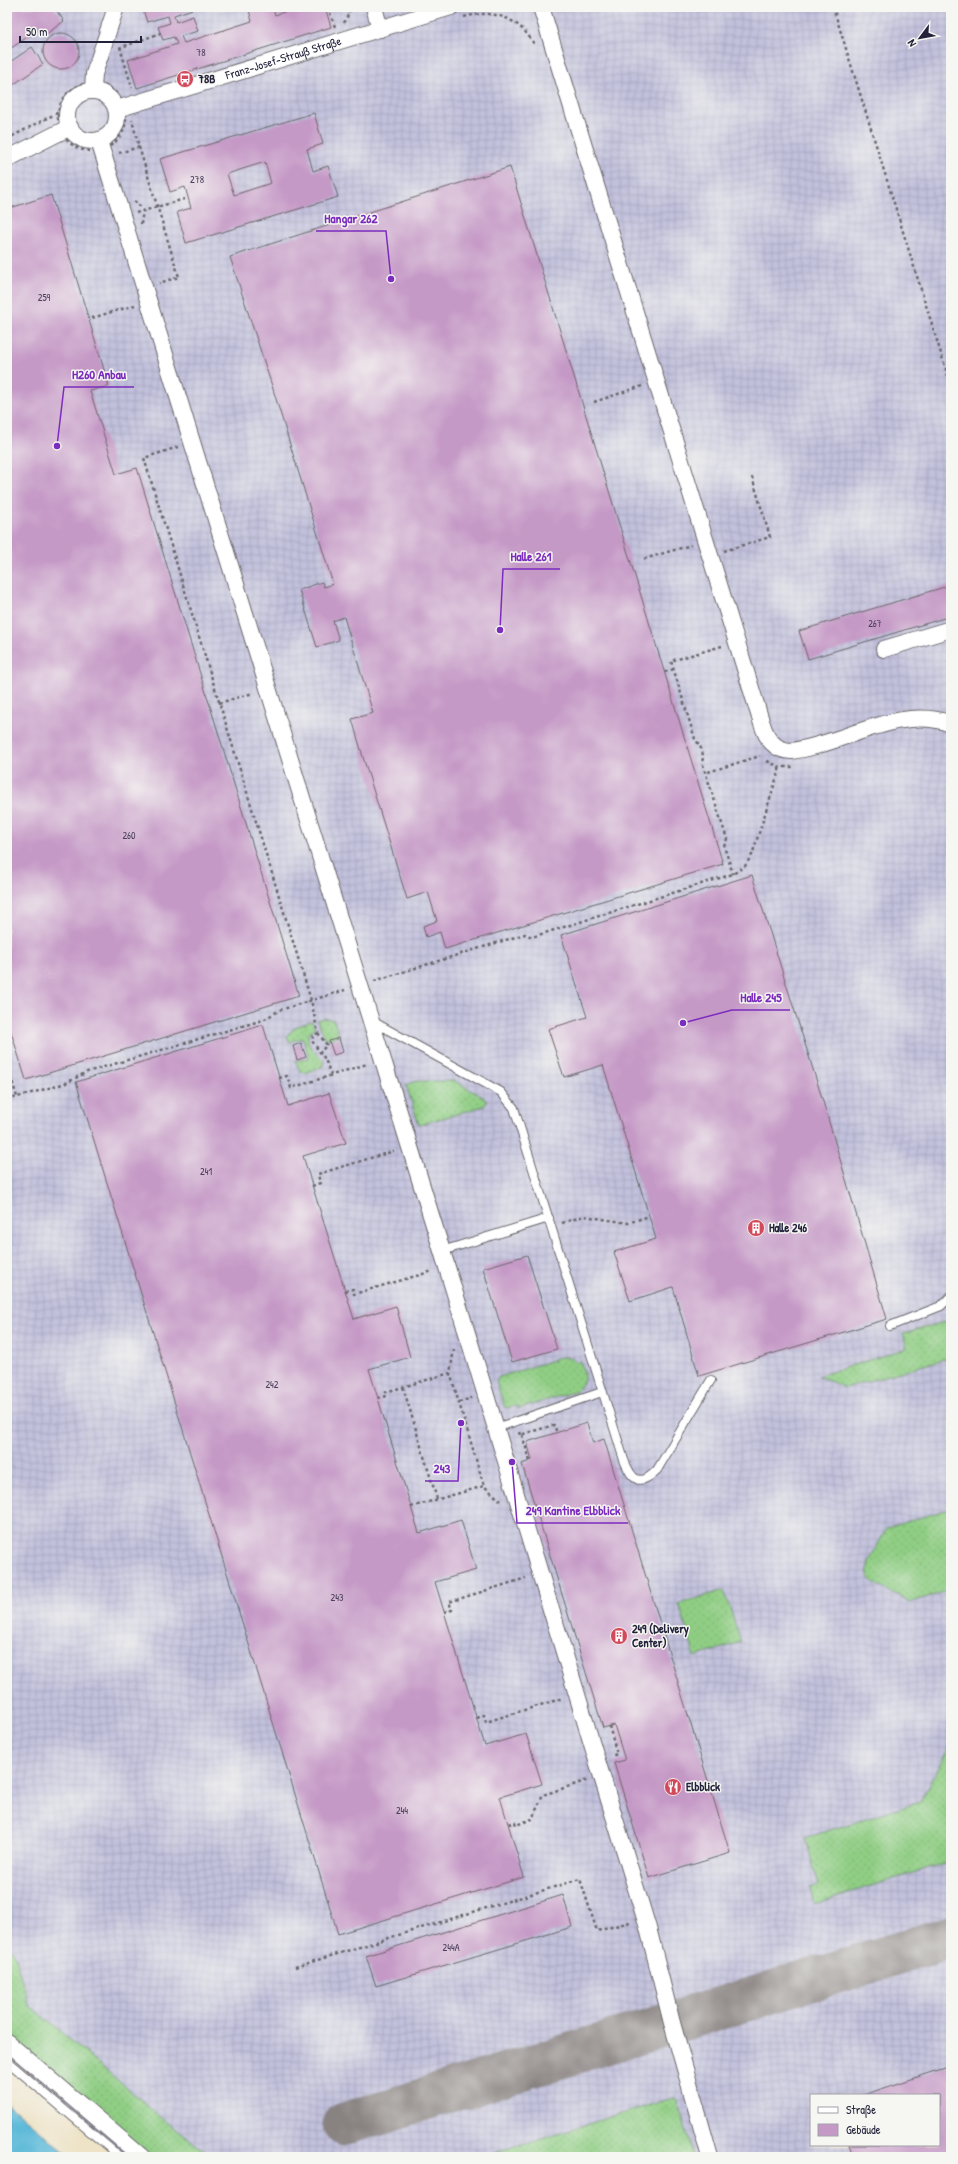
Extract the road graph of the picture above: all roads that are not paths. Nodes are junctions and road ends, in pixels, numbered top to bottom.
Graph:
1 (116, 7) edge
2 (374, 7) edge
3 (451, 7) edge
4 (541, 7) edge
5 (380, 29) junction
6 (92, 86) junction
7 (120, 104) junction
8 (70, 134) junction
9 (97, 147) junction
10 (7, 159) edge
11 (951, 629) edge
12 (884, 649) dead end
13 (951, 724) edge
14 (370, 1020) junction
15 (549, 1218) junction
16 (442, 1251) junction
17 (951, 1296) edge
18 (890, 1326) dead end
19 (711, 1380) dead end
20 (602, 1392) junction
21 (496, 1428) junction
22 (7, 2042) edge
23 (7, 2061) edge
24 (120, 2157) edge
25 (142, 2157) edge
26 (710, 2157) edge

1 - 6 street
2 - 5 street
3 - 5 street, Franz-Josef-Strauß Straße
4 - 13 street
5 - 7 street, Franz-Josef-Strauß Straße
6 - 7 street
6 - 8 street
7 - 9 street
8 - 9 street
8 - 10 street
9 - 14 street
11 - 12 street
14 - 15 lane
14 - 16 street
15 - 16 lane
15 - 20 lane
16 - 21 street
17 - 18 lane
19 - 20 lane
20 - 21 lane
21 - 26 street
22 - 25 street
23 - 24 lane

